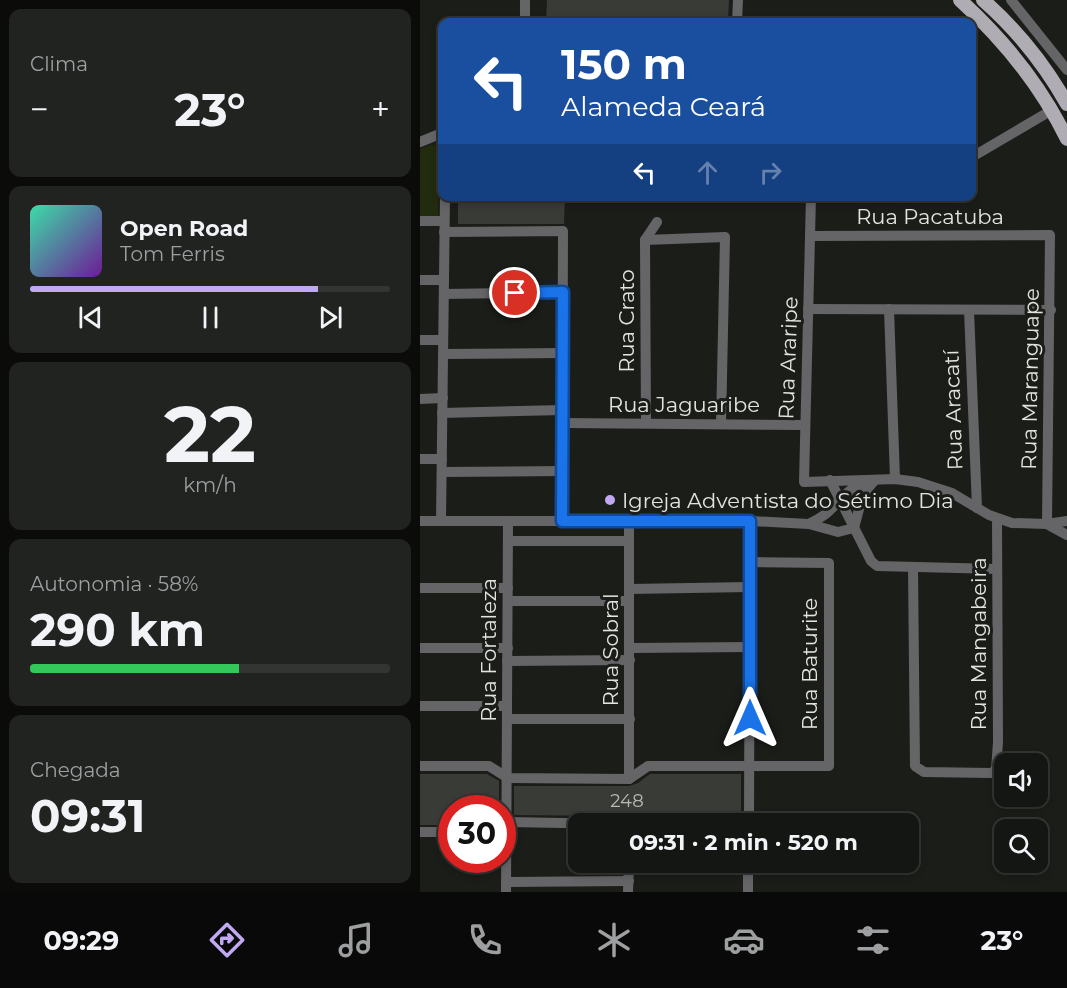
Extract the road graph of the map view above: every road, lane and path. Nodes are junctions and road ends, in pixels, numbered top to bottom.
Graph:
1 (525, 0) edge
2 (738, 0) edge
3 (960, 0) edge
4 (983, 0) edge
5 (1011, 0) edge
6 (525, 18) edge
7 (737, 18) edge
8 (1067, 67) edge
9 (1067, 104) edge
10 (1052, 110) junction
11 (438, 135) edge
12 (1067, 139) edge
13 (420, 142) edge
14 (976, 155) edge
15 (445, 201) edge
16 (811, 201) edge
17 (420, 221) edge
18 (657, 222) dead end
19 (444, 227) junction
20 (1050, 235) joint
21 (810, 236) junction
22 (645, 240) junction
23 (420, 280) edge
24 (444, 280) junction
25 (563, 292) junction
26 (444, 294) junction
27 (808, 309) junction
28 (889, 309) junction
29 (969, 310) junction
30 (1050, 310) junction
31 (420, 340) edge
32 (443, 340) junction
33 (563, 352) junction
34 (443, 354) junction
35 (420, 399) edge
36 (442, 399) junction
37 (563, 411) junction
38 (442, 413) junction
39 (562, 423) junction
40 (646, 423) junction
41 (721, 424) junction
42 (805, 425) junction
43 (420, 459) edge
44 (442, 459) junction
45 (562, 471) junction
46 (442, 472) junction
47 (895, 479) junction
48 (830, 480) junction
49 (871, 480) junction
50 (838, 499) junction
51 (977, 508) junction
52 (830, 511) junction
53 (997, 519) junction
54 (1067, 520) edge
55 (420, 521) edge
56 (441, 521) junction
57 (508, 521) junction
58 (562, 521) junction
59 (629, 521) junction
60 (750, 521) junction
61 (809, 524) junction
62 (1047, 524) junction
63 (854, 528) junction
64 (838, 532) junction
65 (1067, 535) edge
66 (508, 541) junction
67 (629, 541) junction
68 (750, 562) junction
69 (913, 567) junction
70 (997, 569) junction
71 (750, 587) junction
72 (420, 588) edge
73 (508, 588) junction
74 (629, 589) junction
75 (508, 601) junction
76 (629, 601) junction
77 (750, 646) junction
78 (420, 648) edge
79 (507, 648) junction
80 (630, 648) junction
81 (630, 660) junction
82 (507, 661) junction
83 (420, 706) edge
84 (507, 706) junction
85 (507, 719) junction
86 (630, 719) junction
87 (420, 766) edge
88 (750, 766) junction
89 (508, 778) junction
90 (629, 779) junction
91 (507, 795) edge
92 (749, 813) edge
93 (516, 823) edge
94 (568, 824) edge
95 (420, 832) edge
96 (438, 832) edge
97 (748, 873) edge
98 (628, 886) edge
99 (506, 887) edge
100 (748, 892) edge

1 - 6 street
2 - 7 street
3 - 10 main road
4 - 9 main road
5 - 8 street
10 - 12 main road
10 - 14 street
11 - 13 street
15 - 19 street
16 - 21 street, Rua Araripe
17 - 19 street
18 - 22 street, Rua Crato
19 - 24 street
19 - 25 street
20 - 21 street, Rua Pacatuba
20 - 30 street, Rua Maranguape
21 - 27 street, Rua Araripe
22 - 40 street, Rua Crato
22 - 41 street
23 - 24 street
24 - 26 street
25 - 26 street
25 - 33 street
26 - 32 street
27 - 28 street
27 - 42 street, Rua Araripe
28 - 29 street
28 - 47 street
29 - 30 street
29 - 51 street, Rua Aracatí
30 - 62 street, Rua Maranguape
31 - 32 street
32 - 34 street
33 - 34 street
33 - 37 street
34 - 36 street
35 - 36 street
36 - 38 street
37 - 38 street
37 - 39 street
38 - 44 street
39 - 40 street, Rua Jaguaribe
39 - 45 street
40 - 41 street, Rua Jaguaribe
41 - 42 street, Rua Jaguaribe
42 - 48 street, Rua Araripe
43 - 44 street
44 - 46 street
45 - 46 street
45 - 58 street
46 - 56 street
47 - 49 street
47 - 51 street
48 - 49 street
48 - 50 street
49 - 50 street
49 - 63 street
50 - 52 street
50 - 63 street
51 - 53 street
52 - 61 street
52 - 64 street
53 - 62 street
53 - 70 street, Rua Mangabeira
54 - 62 street
55 - 56 street
56 - 57 street
57 - 58 street
57 - 66 street, Rua Fortaleza
58 - 59 street
59 - 60 street
59 - 67 street, Rua Sobral
60 - 61 street
60 - 68 street
61 - 64 street
62 - 65 street
63 - 64 street
63 - 69 street
66 - 67 street
66 - 73 street, Rua Fortaleza
67 - 74 street, Rua Sobral
68 - 71 street
68 - 88 street, Rua Baturite
69 - 70 street
69 - 70 street, Rua Mangabeira
71 - 74 street
71 - 77 street
72 - 73 street
73 - 75 street, Rua Fortaleza
74 - 76 street, Rua Sobral
75 - 76 street
75 - 79 street, Rua Fortaleza
76 - 80 street, Rua Sobral
77 - 80 street
77 - 88 street
78 - 79 street
79 - 82 street, Rua Fortaleza
80 - 81 street, Rua Sobral
81 - 82 street
81 - 86 street, Rua Sobral
82 - 84 street, Rua Fortaleza
83 - 84 street
84 - 85 street, Rua Fortaleza
85 - 86 street
85 - 89 street, Rua Fortaleza
86 - 90 street, Rua Sobral
87 - 89 street
88 - 90 street
88 - 92 street
89 - 90 street
89 - 91 street, Rua Fortaleza
93 - 94 street
95 - 96 street
97 - 100 street
98 - 99 street

